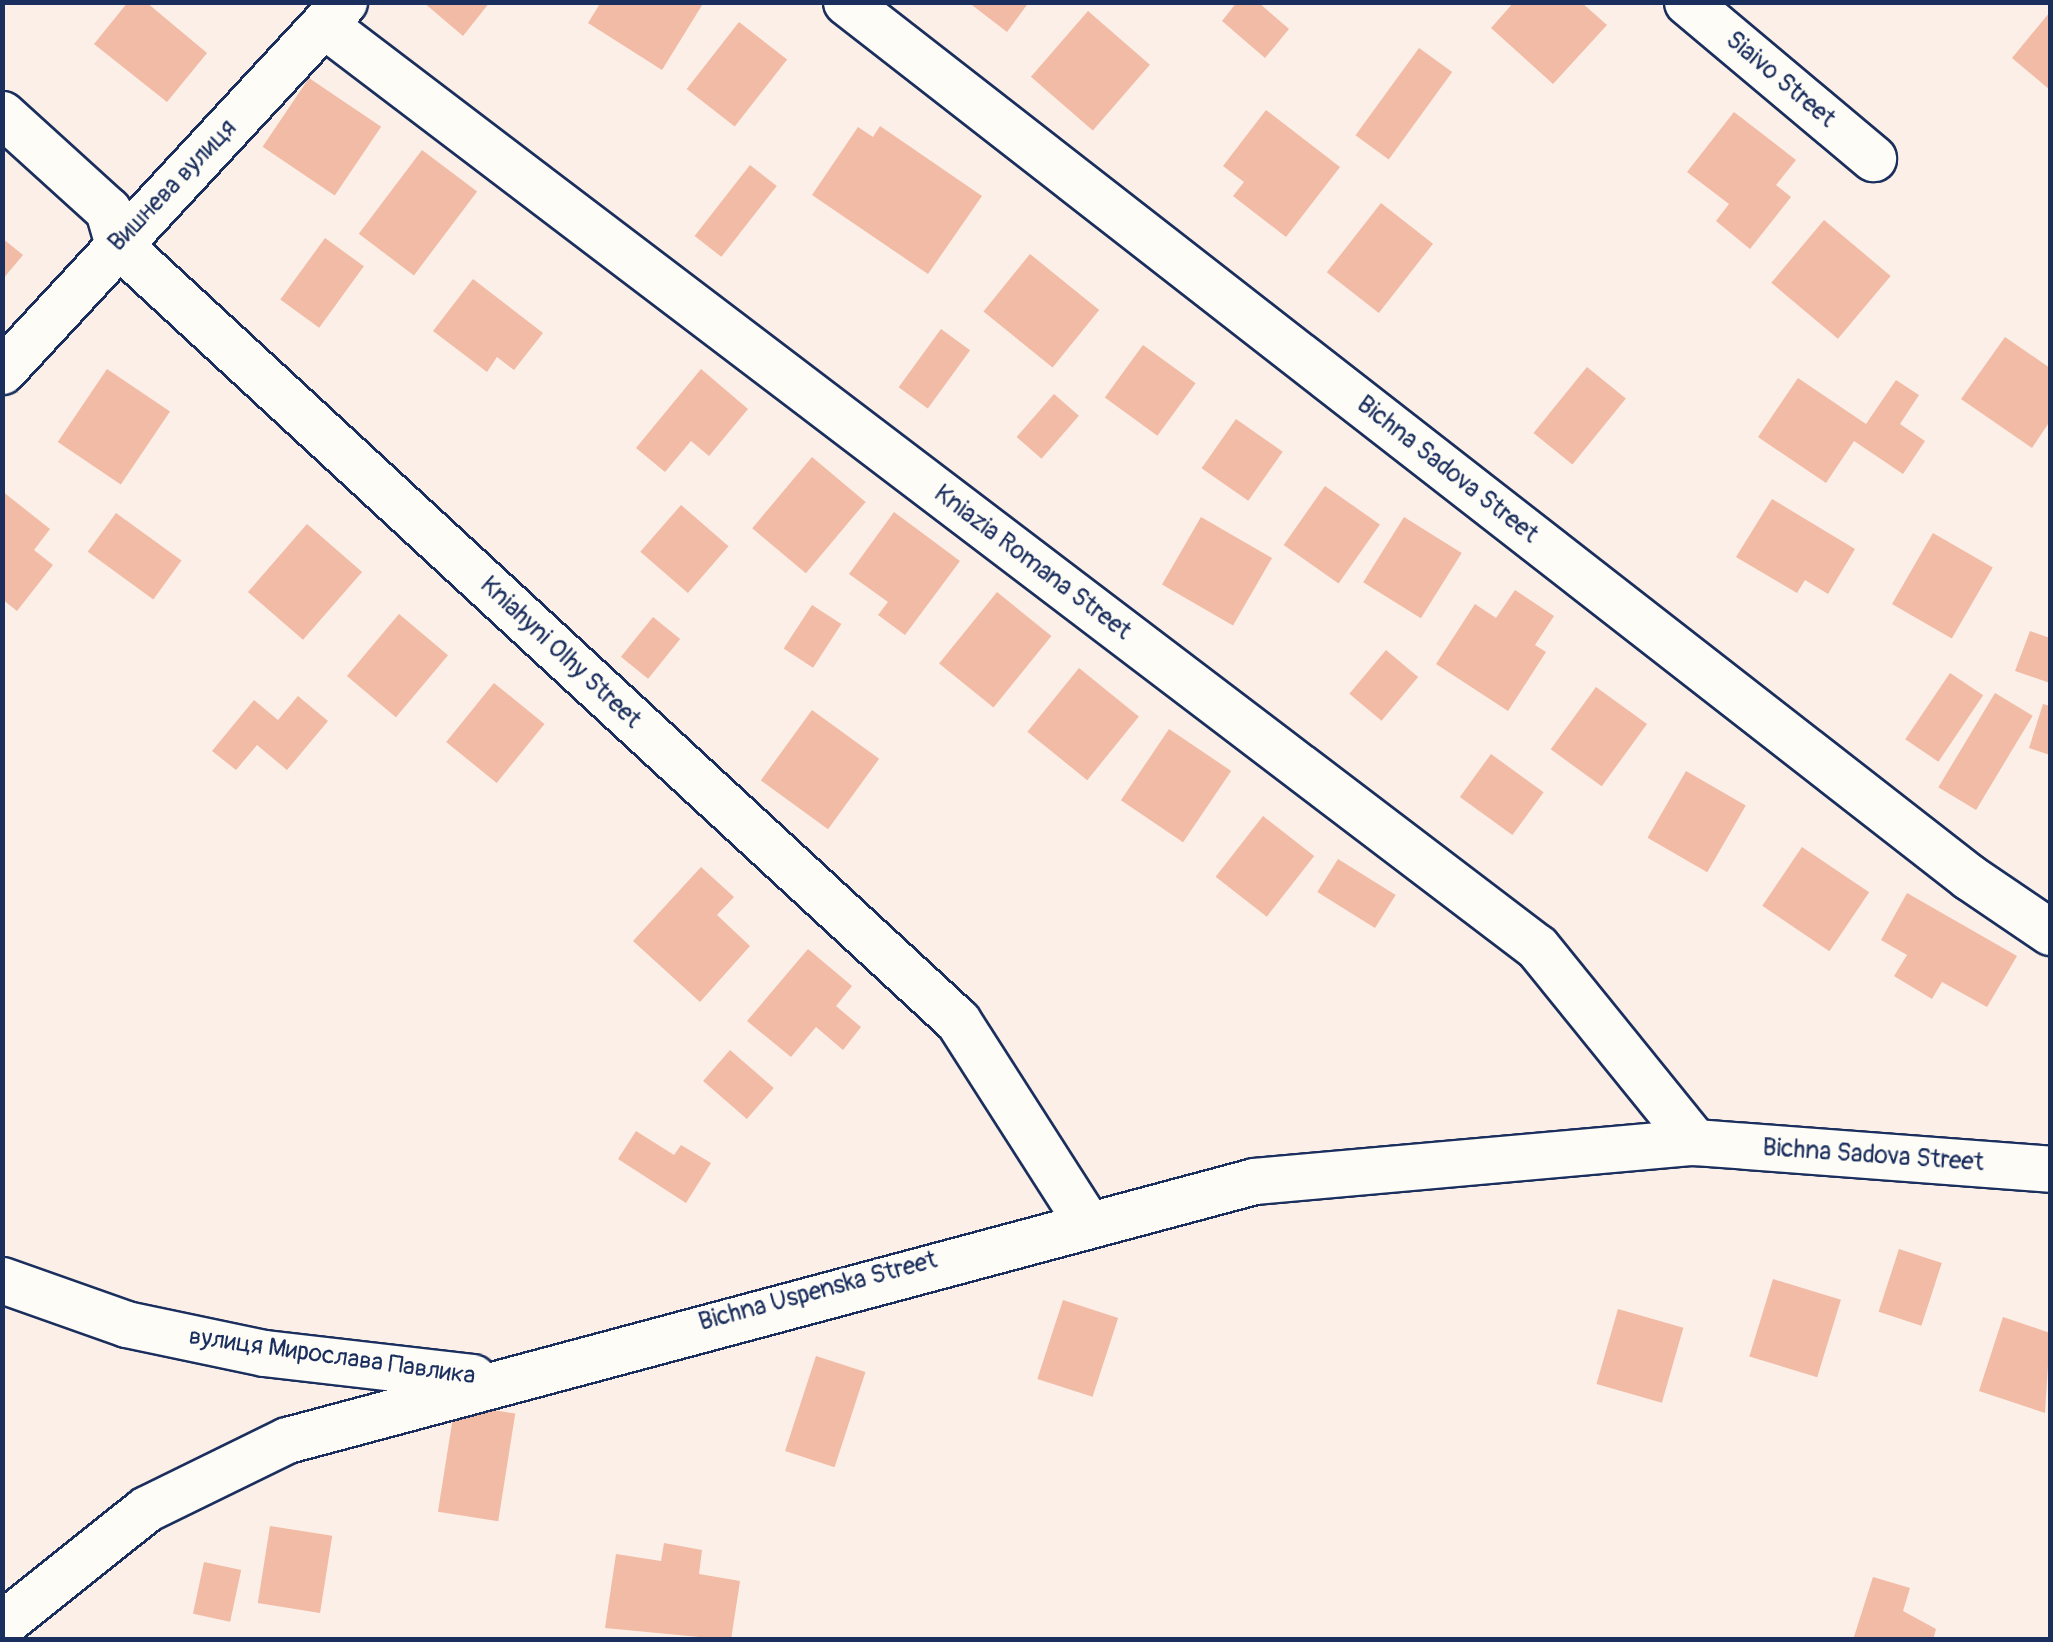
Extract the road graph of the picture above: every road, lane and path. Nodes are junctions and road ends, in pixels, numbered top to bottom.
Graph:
1 (846, 2) edge
2 (1686, 2) edge
3 (335, 15) edge
4 (2, 114) edge
5 (1873, 158) dead end
6 (118, 244) junction
7 (2, 370) edge
8 (2050, 932) edge
9 (1694, 1142) junction
10 (2050, 1168) edge
11 (1086, 1221) junction
12 (2, 1280) edge
13 (491, 1379) junction
14 (2, 1624) edge

1 - 8 street, Bichna Sadova Street
2 - 5 street, Siaivo Street
3 - 6 street, Вишнева вулиця
3 - 9 street, Kniazia Romana Street
4 - 6 street, Kniahyni Olhy Street
6 - 7 street, Вишнева вулиця
6 - 11 street, Kniahyni Olhy Street
9 - 10 street, Bichna Sadova Street
9 - 11 street, Bichna Uspenska Street
11 - 13 street, Bichna Uspenska Street
12 - 13 street, вулиця Мирослава Павлика
13 - 14 street, Bichna Uspenska Street

